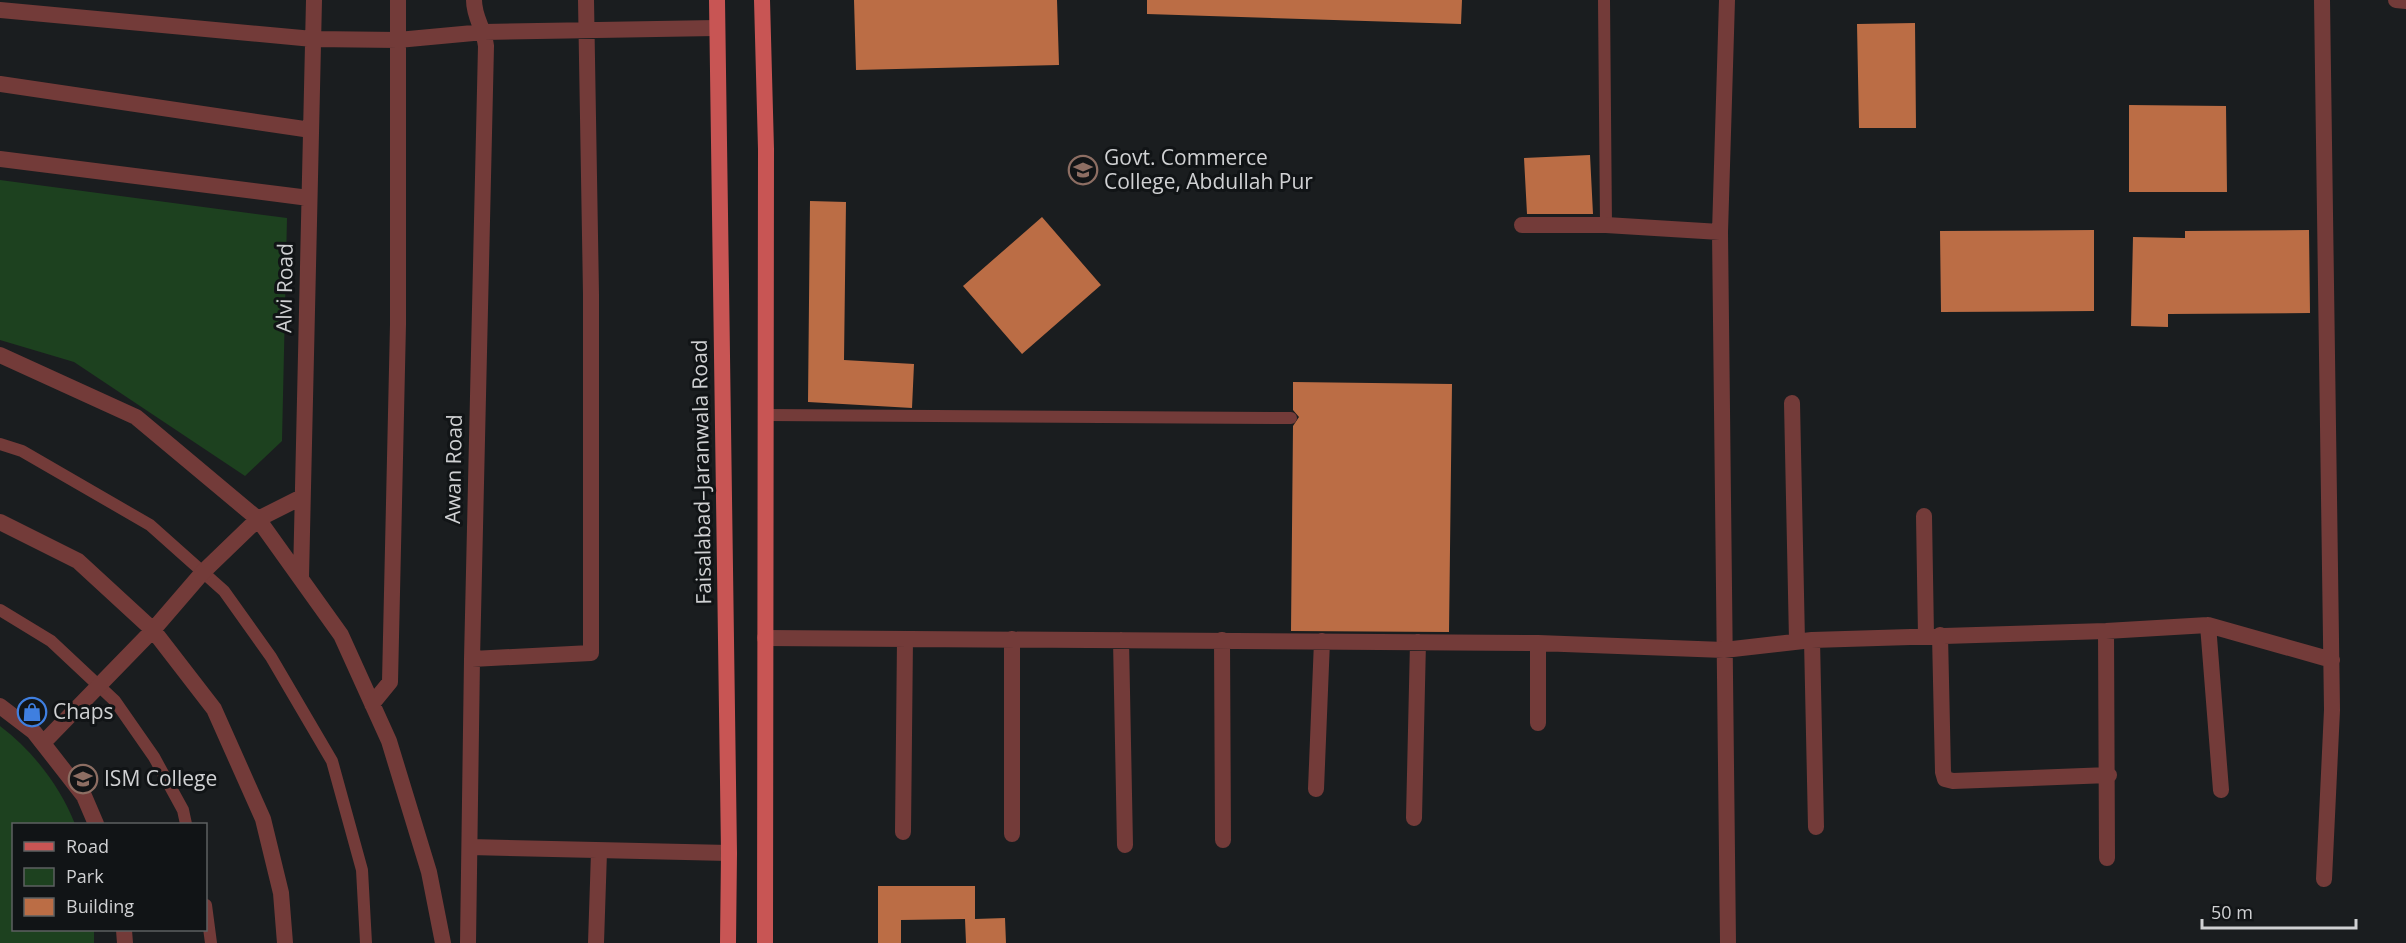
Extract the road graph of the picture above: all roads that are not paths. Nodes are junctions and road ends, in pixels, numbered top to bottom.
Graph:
1 (314, 0) edge
2 (398, 0) edge
3 (474, 0) edge
4 (586, 0) edge
5 (717, 0) edge
6 (762, 0) edge
7 (1604, 0) edge
8 (1726, 0) edge
9 (2322, 0) edge
10 (2396, 0) edge
11 (2406, 1) edge
12 (0, 10) edge
13 (716, 28) junction
14 (484, 32) junction
15 (587, 32) junction
16 (313, 39) junction
17 (398, 40) junction
18 (0, 84) edge
19 (311, 130) junction
20 (0, 159) edge
21 (309, 198) junction
22 (1522, 225) dead end
23 (1606, 225) junction
24 (1720, 231) junction
25 (0, 355) edge
26 (1792, 404) dead end
27 (765, 415) junction
28 (1291, 418) dead end
29 (0, 444) edge
30 (302, 496) junction
31 (1924, 516) dead end
32 (258, 519) junction
33 (0, 522) edge
34 (203, 572) junction
35 (301, 577) junction
36 (0, 610) edge
37 (2208, 625) junction
38 (153, 630) junction
39 (2106, 631) junction
40 (1933, 635) junction
41 (765, 638) junction
42 (905, 639) junction
43 (1012, 639) junction
44 (1121, 640) junction
45 (1222, 640) junction
46 (1322, 641) junction
47 (1805, 641) junction
48 (1418, 642) junction
49 (1538, 643) junction
50 (1724, 650) junction
51 (472, 660) junction
52 (2332, 660) junction
53 (99, 684) junction
54 (372, 704) junction
55 (0, 706) edge
56 (1538, 723) dead end
57 (43, 742) junction
58 (2109, 775) junction
59 (1316, 789) dead end
60 (2221, 790) dead end
61 (1414, 818) dead end
62 (95, 823) edge
63 (186, 823) edge
64 (1816, 827) dead end
65 (903, 832) dead end
66 (1012, 834) dead end
67 (1223, 840) dead end
68 (1125, 845) dead end
69 (470, 847) junction
70 (599, 852) junction
71 (729, 853) junction
72 (2107, 858) dead end
73 (2324, 879) dead end
74 (207, 913) edge
75 (211, 943) edge
76 (285, 943) edge
77 (366, 943) edge
78 (443, 943) edge
79 (468, 943) edge
80 (596, 943) edge
81 (728, 943) edge
82 (765, 943) edge
83 (1728, 943) edge

1 - 16 street, Alvi Road
2 - 17 street
3 - 14 street, Awan Road
4 - 15 street
5 - 13 main road, Faisalabad–Jaranwala Road
6 - 27 main road
7 - 23 lane
8 - 24 street
9 - 52 street
10 - 11 street
12 - 16 street
13 - 15 street
13 - 71 main road, Faisalabad–Jaranwala Road
14 - 15 street
14 - 17 street
14 - 51 street, Awan Road
15 - 51 street
16 - 17 street
16 - 19 street, Alvi Road
17 - 54 street
18 - 19 street
19 - 21 street, Alvi Road
20 - 21 street
21 - 30 street, Alvi Road
22 - 23 street
23 - 24 street
24 - 50 street
25 - 32 street
26 - 47 street
27 - 28 lane
27 - 41 main road
29 - 34 lane
30 - 32 street
30 - 35 street, Alvi Road
31 - 40 street
32 - 34 street
32 - 35 street
33 - 38 street
34 - 38 street
34 - 77 lane
35 - 54 street
36 - 53 lane
37 - 39 street
37 - 52 street
37 - 60 street
38 - 53 street
38 - 76 street
39 - 40 street
39 - 58 street
40 - 47 street
40 - 58 street
41 - 42 street
41 - 82 main road
42 - 43 street
42 - 65 street
43 - 44 street
43 - 66 street
44 - 45 street
44 - 68 street
45 - 46 street
45 - 67 street
46 - 48 street
46 - 59 street
47 - 50 street
47 - 64 street
48 - 49 street
48 - 61 street
49 - 50 street
49 - 56 street
50 - 83 street
51 - 69 street, Awan Road
52 - 73 street
53 - 57 street
53 - 63 lane
54 - 78 street
55 - 57 street
57 - 62 street
58 - 72 street
69 - 70 street
69 - 79 street, Awan Road
70 - 71 street
70 - 80 street
71 - 81 main road, Faisalabad–Jaranwala Road
74 - 75 lane

